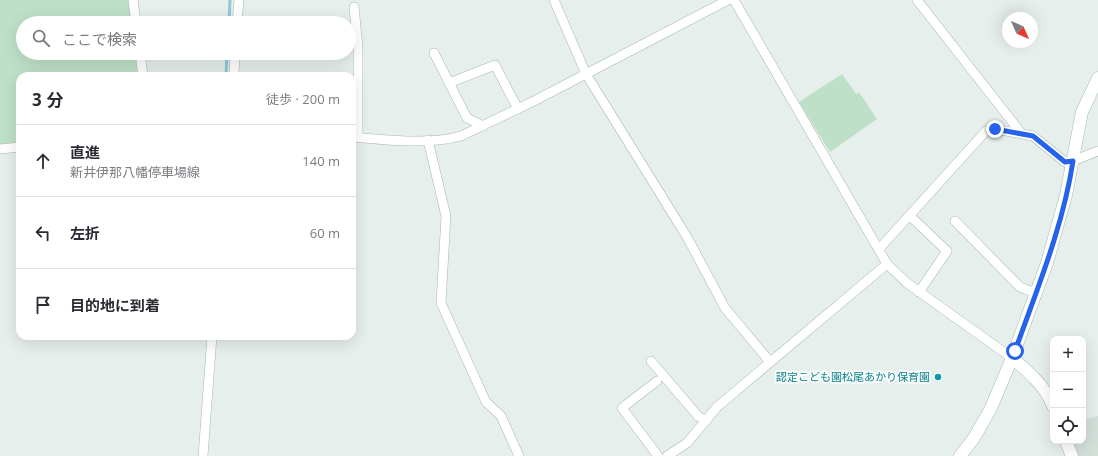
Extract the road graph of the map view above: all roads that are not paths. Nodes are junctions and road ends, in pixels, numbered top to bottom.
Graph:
1 (133, 0) edge
2 (239, 0) edge
3 (554, 0) edge
4 (728, 0) edge
5 (734, 0) edge
6 (917, 0) edge
7 (354, 7) dead end
8 (135, 16) edge
9 (238, 16) edge
10 (355, 16) edge
11 (356, 27) edge
12 (434, 53) dead end
13 (141, 60) edge
14 (235, 60) edge
15 (142, 72) edge
16 (234, 72) edge
17 (586, 74) junction
18 (1098, 78) edge
19 (449, 83) junction
20 (356, 107) edge
21 (518, 109) junction
22 (483, 126) junction
23 (1021, 133) junction
24 (356, 137) edge
25 (428, 140) junction
26 (16, 148) edge
27 (0, 150) edge
28 (1098, 151) edge
29 (1073, 161) junction
30 (910, 216) junction
31 (955, 221) dead end
32 (879, 250) junction
33 (887, 264) junction
34 (919, 292) junction
35 (1036, 293) junction
36 (212, 340) edge
37 (1012, 358) junction
38 (651, 361) dead end
39 (770, 362) junction
40 (658, 381) dead end
41 (1050, 398) edge
42 (706, 421) junction
43 (1067, 444) edge
44 (203, 456) edge
45 (519, 456) edge
46 (658, 456) edge
47 (667, 456) edge
48 (960, 456) edge
49 (1072, 456) edge

1 - 8 street
2 - 9 street
3 - 17 street
4 - 17 street
5 - 32 street
6 - 23 street
7 - 10 street
11 - 20 street
12 - 19 street
13 - 15 street
14 - 16 street
17 - 21 street
17 - 39 street
18 - 29 main road
19 - 21 street
19 - 22 street
21 - 22 street
22 - 25 street
23 - 29 street
23 - 30 street
24 - 25 street
25 - 45 street
26 - 27 street
28 - 29 street
29 - 35 main road
30 - 32 street
30 - 34 street
31 - 35 street
32 - 33 street
33 - 34 street
33 - 39 street
34 - 37 street
35 - 37 main road
36 - 44 street
37 - 41 main road
37 - 48 main road
38 - 42 street
39 - 42 street
40 - 46 street
42 - 47 street
43 - 49 main road

